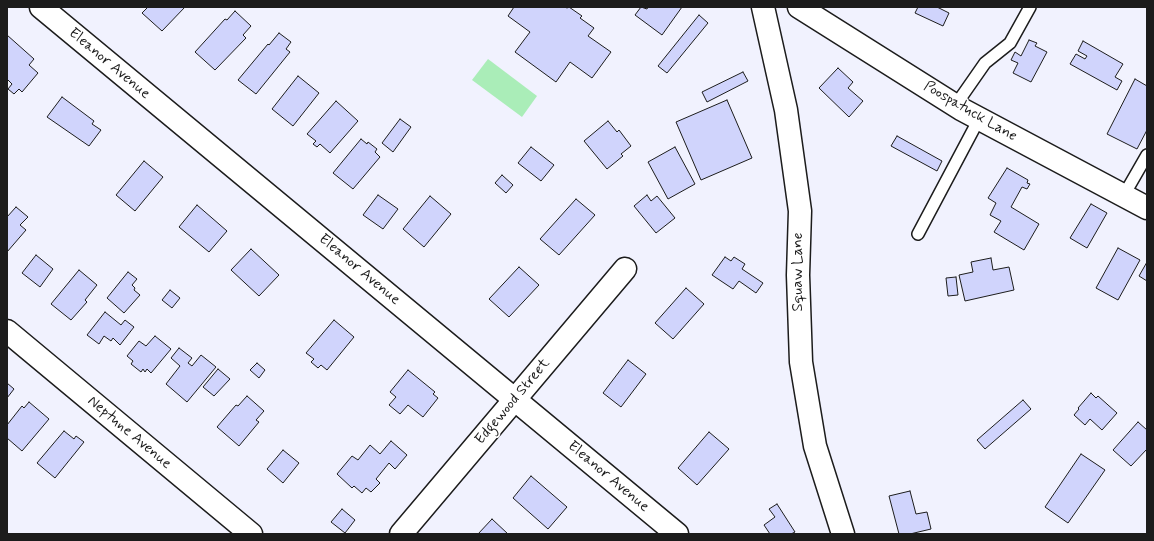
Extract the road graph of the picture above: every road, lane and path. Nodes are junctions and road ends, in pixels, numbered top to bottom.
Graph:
1 (40, 7) edge
2 (763, 7) edge
3 (799, 7) edge
4 (1030, 7) edge
5 (955, 106) junction
6 (979, 119) junction
7 (1147, 155) edge
8 (1124, 195) junction
9 (1147, 208) edge
10 (918, 234) dead end
11 (625, 269) dead end
12 (7, 331) edge
13 (515, 399) junction
14 (251, 534) edge
15 (401, 534) edge
16 (677, 534) edge
17 (843, 534) edge

1 - 13 street, Eleanor Avenue
2 - 17 street, Squaw Lane
3 - 5 street, Poospatuck Lane
4 - 5 lane
5 - 6 street, Poospatuck Lane
6 - 8 street, Poospatuck Lane
6 - 10 lane
7 - 8 lane
8 - 9 street, Poospatuck Lane
11 - 13 street, Edgewood Street
12 - 14 street, Neptune Avenue
13 - 15 street, Edgewood Street
13 - 16 street, Eleanor Avenue

